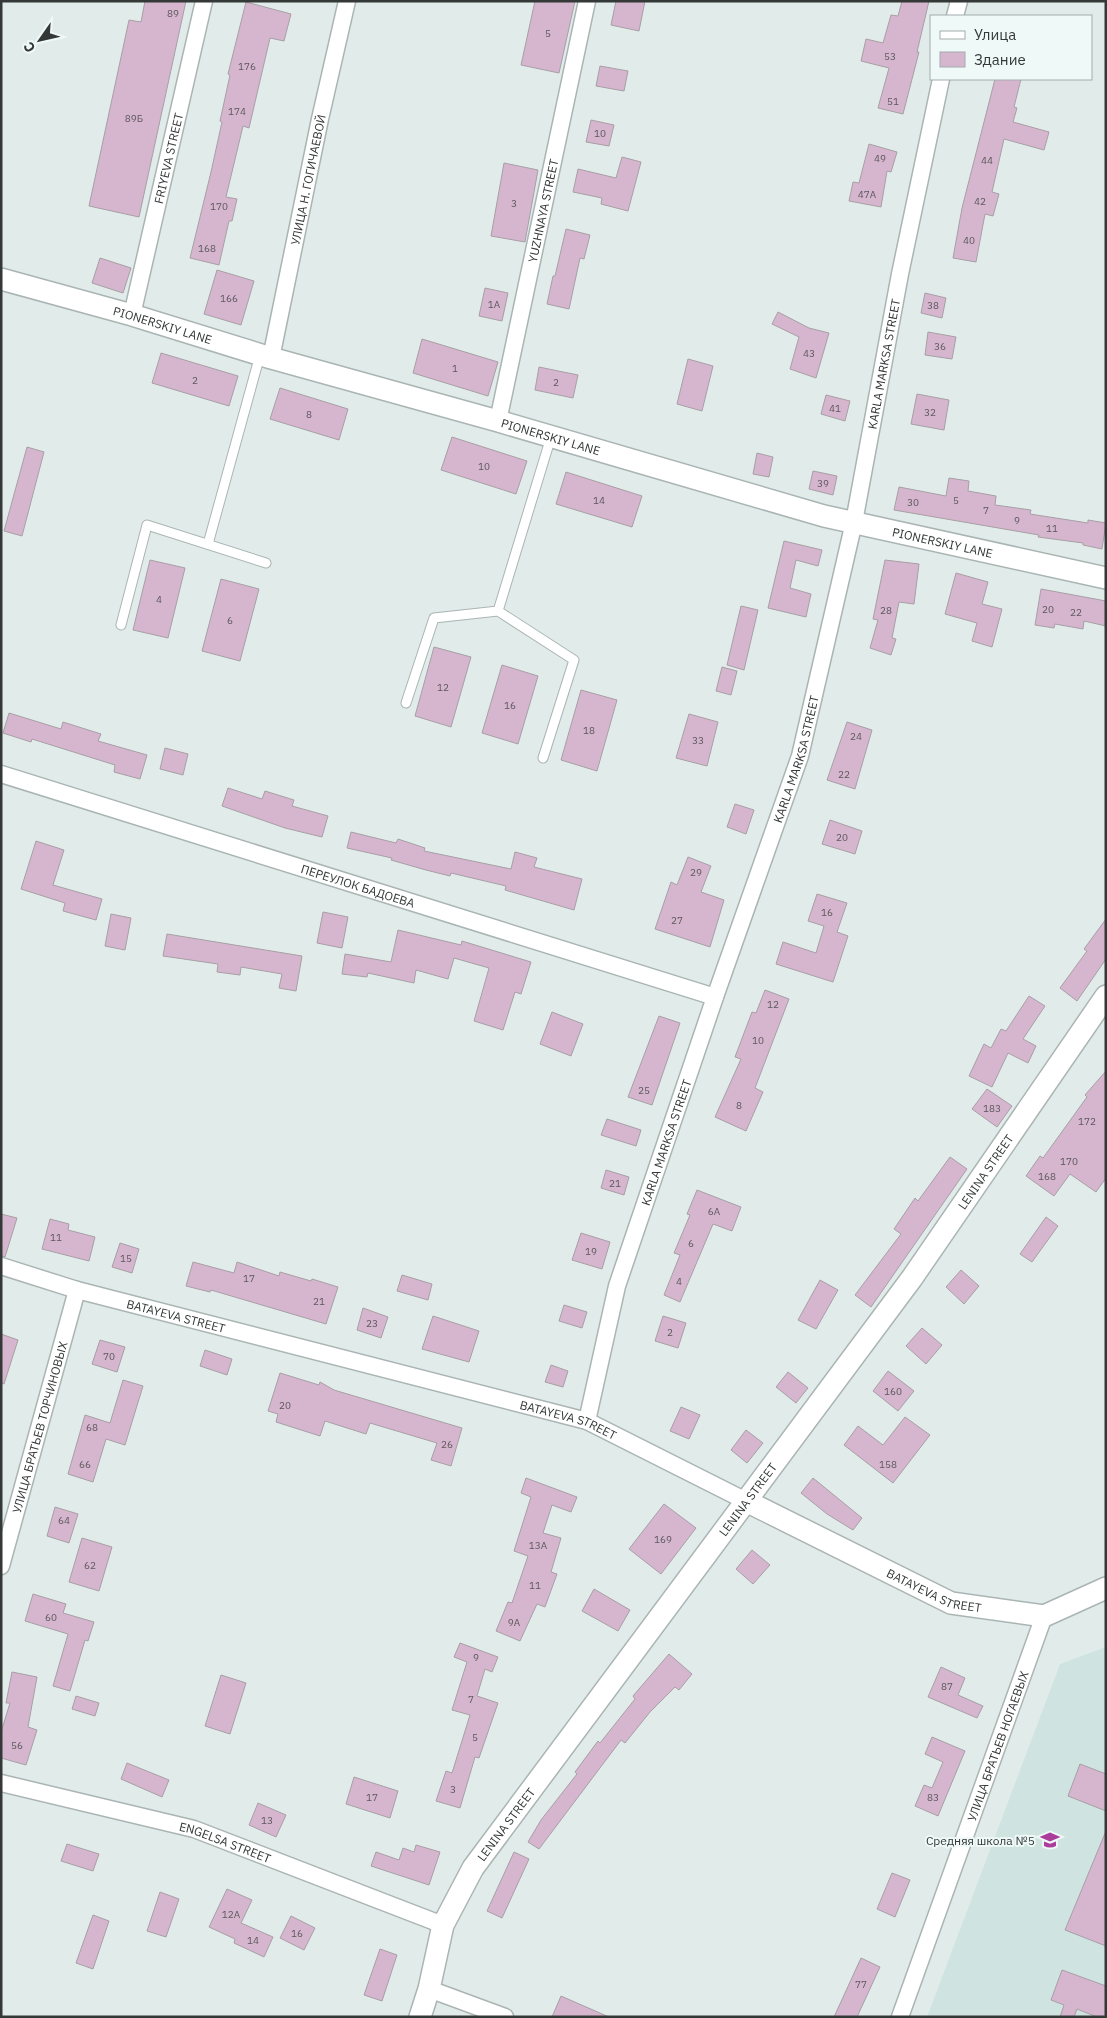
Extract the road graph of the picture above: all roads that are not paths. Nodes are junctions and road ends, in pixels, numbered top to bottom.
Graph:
1 (204, 1) edge
2 (347, 1) edge
3 (587, 1) edge
4 (959, 1) edge
5 (955, 15) edge
6 (941, 80) edge
7 (1, 279) edge
8 (132, 315) junction
9 (265, 357) junction
10 (498, 421) junction
11 (551, 437) junction
12 (854, 522) junction
13 (208, 544) junction
14 (266, 563) dead end
15 (1106, 578) edge
16 (498, 611) junction
17 (122, 625) dead end
18 (406, 704) dead end
19 (543, 758) dead end
20 (1, 774) edge
21 (1106, 996) edge
22 (715, 997) junction
23 (1, 1266) edge
24 (77, 1290) junction
25 (587, 1421) junction
26 (746, 1501) junction
27 (1, 1566) edge
28 (1106, 1588) edge
29 (1044, 1616) junction
30 (1, 1784) edge
31 (443, 1925) junction
32 (429, 1989) junction
33 (420, 2017) edge
34 (505, 2017) edge
35 (900, 2017) edge

1 - 8 street, FRIYEVA STREET
2 - 9 street, УЛИЦА Н. ГОГИЧАЕВОЙ
3 - 10 street, YUZHNAYA STREET
4 - 5 street
6 - 12 street, KARLA MARKSA STREET
7 - 8 street, PIONERSKIY LANE
8 - 9 street, PIONERSKIY LANE
9 - 10 street, PIONERSKIY LANE
9 - 13 lane
10 - 11 street, PIONERSKIY LANE
11 - 12 street, PIONERSKIY LANE
11 - 16 lane
12 - 15 street, PIONERSKIY LANE
12 - 22 street, KARLA MARKSA STREET
13 - 14 lane
13 - 17 lane
16 - 18 lane
16 - 19 lane
20 - 22 street, ПЕРЕУЛОК БАДОЕВА
21 - 26 street, LENINA STREET
22 - 25 street, KARLA MARKSA STREET
23 - 24 street, BATAYEVA STREET
24 - 25 street, BATAYEVA STREET
24 - 27 street, УЛИЦА БРАТЬЕВ ТОРЧИНОВЫХ
25 - 26 street, BATAYEVA STREET
26 - 29 street, BATAYEVA STREET
26 - 31 street, LENINA STREET
28 - 29 street
29 - 35 street, УЛИЦА БРАТЬЕВ НОГАЕВЫХ
30 - 31 street, ENGELSA STREET
31 - 32 street, LENINA STREET
32 - 33 street, LENINA STREET
32 - 34 street

